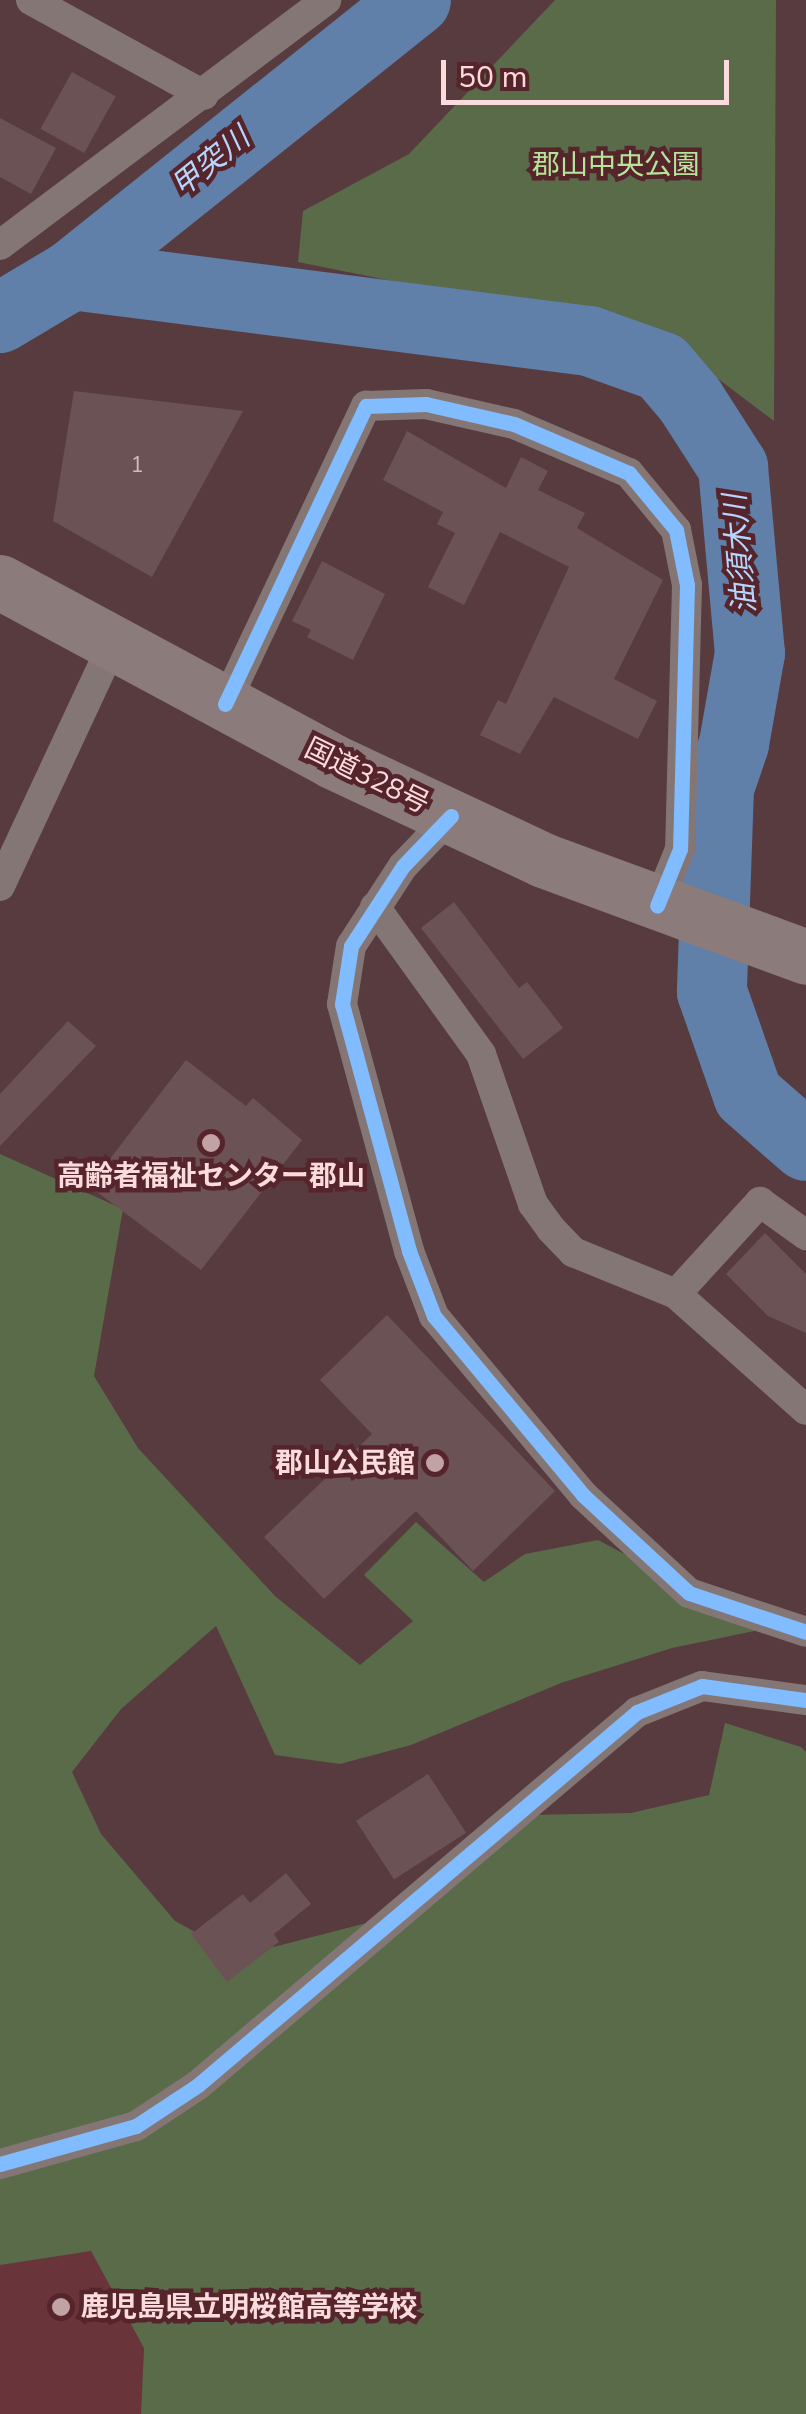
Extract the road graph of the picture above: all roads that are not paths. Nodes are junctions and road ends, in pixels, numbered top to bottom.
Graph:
1 (32, 0) edge
2 (326, 0) edge
3 (204, 95) junction
4 (0, 245) edge
5 (0, 582) edge
6 (112, 644) junction
7 (225, 704) junction
8 (451, 816) junction
9 (0, 886) edge
10 (375, 907) junction
11 (665, 909) junction
12 (802, 956) edge
13 (806, 1235) edge
14 (676, 1294) junction
15 (806, 1410) edge
16 (806, 1632) edge
17 (806, 1700) edge
18 (0, 2164) edge

1 - 3 street
2 - 3 street
3 - 4 street
5 - 6 highway, 国道328号
6 - 7 highway, 国道328号
6 - 9 street
7 - 8 highway, 国道328号
7 - 11 street
8 - 10 street
8 - 11 highway, 国道328号
10 - 14 street
10 - 16 street
11 - 12 highway, 国道328号
13 - 14 street
14 - 15 street
17 - 18 street

